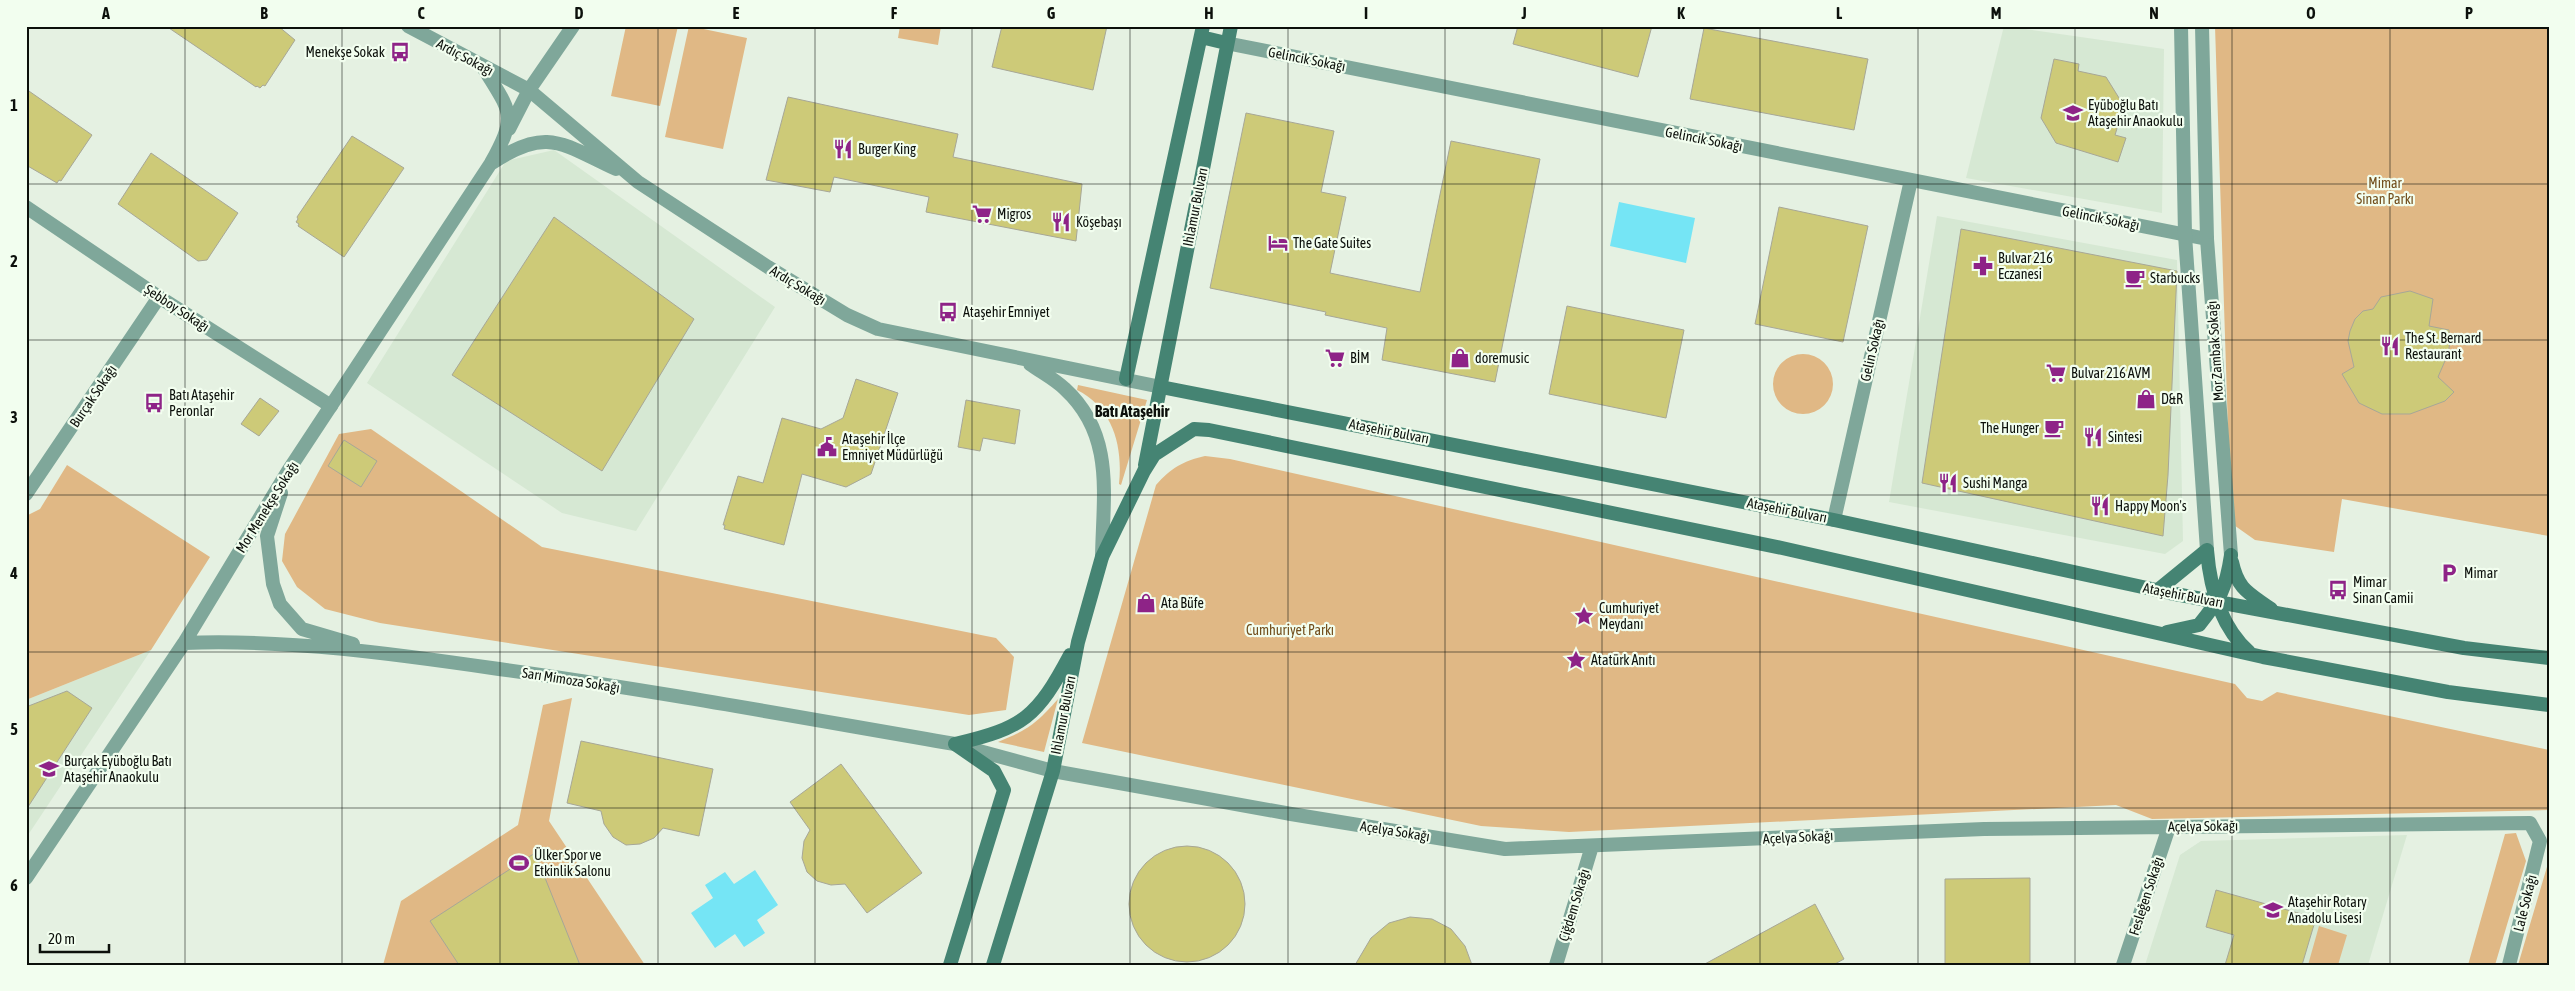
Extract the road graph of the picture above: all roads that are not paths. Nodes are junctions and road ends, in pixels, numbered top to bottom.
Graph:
1 (408, 26) edge
2 (573, 26) edge
3 (1230, 26) edge
4 (2181, 26) edge
5 (2202, 26) edge
6 (1202, 32) edge
7 (1226, 43) junction
8 (483, 67) junction
9 (529, 90) junction
10 (506, 134) junction
11 (490, 163) junction
12 (630, 176) junction
13 (1911, 180) junction
14 (26, 207) edge
15 (2185, 235) junction
16 (2207, 239) junction
17 (159, 297) junction
18 (1024, 360) junction
19 (1126, 379) junction
20 (1161, 387) junction
21 (330, 406) junction
22 (1144, 470) junction
23 (288, 471) junction
24 (26, 494) edge
25 (1834, 520) junction
26 (2207, 550) junction
27 (2231, 555) junction
28 (1102, 557) junction
29 (2158, 590) junction
30 (2218, 602) junction
31 (2275, 612) junction
32 (2162, 633) junction
33 (1078, 642) junction
34 (184, 643) junction
35 (380, 652) junction
36 (2251, 654) junction
37 (2549, 658) edge
38 (2549, 705) edge
39 (955, 744) junction
40 (1053, 771) junction
41 (2169, 827) junction
42 (2540, 842) joint
43 (1592, 846) junction
44 (26, 878) edge
45 (950, 965) edge
46 (994, 965) edge
47 (1556, 965) edge
48 (2123, 965) edge
49 (2509, 965) edge

1 - 8 street, Ardıç Sokağı
2 - 9 street, Mor Menekşe Sokağı
3 - 7 main road, Ihlamur Bulvarı
4 - 15 street, Mor Zambak Sokağı
5 - 16 street, Mor Zambak Sokağı
6 - 7 main road, Gelincik Sokağı
6 - 19 main road
7 - 13 street, Gelincik Sokağı
7 - 20 main road, Ihlamur Bulvarı
8 - 9 street, Ardıç Sokağı
8 - 10 street, Mor Menekşe Sokağı
9 - 10 street, Mor Menekşe Sokağı
9 - 12 street, Ardıç Sokağı
10 - 11 street, Mor Menekşe Sokağı
11 - 12 street
11 - 21 street, Mor Menekşe Sokağı
12 - 18 street, Ardıç Sokağı
13 - 15 street, Gelincik Sokağı
13 - 25 street, Gelin Sokağı
14 - 17 street, Şebboy Sokağı
15 - 16 street, Gelincik Sokağı
15 - 26 street, Mor Zambak Sokağı
16 - 27 street, Mor Zambak Sokağı
17 - 21 street, Şebboy Sokağı
17 - 24 street, Burçak Sokağı
18 - 19 street, Ataşehir Bulvarı
18 - 28 street, Ardıç Sokağı
19 - 20 street, Ataşehir Bulvarı
20 - 22 main road, Ihlamur Bulvarı
20 - 25 main road, Ataşehir Bulvarı
21 - 23 street, Mor Menekşe Sokağı
22 - 28 main road, Ihlamur Bulvarı
22 - 32 main road
23 - 34 street, Mor Menekşe Sokağı
23 - 35 street
25 - 29 main road, Ataşehir Bulvarı
26 - 29 main road
26 - 30 main road
27 - 30 main road
27 - 31 main road
28 - 33 main road, Ihlamur Bulvarı
29 - 30 main road, Ataşehir Bulvarı
30 - 31 main road, Ataşehir Bulvarı
30 - 32 main road
30 - 36 main road
31 - 37 main road, Ataşehir Bulvarı
32 - 36 main road
33 - 39 main road
33 - 40 main road, Ihlamur Bulvarı
34 - 35 street, Sarı Mimoza Sokağı
34 - 44 street, Mor Menekşe Sokağı
35 - 39 street, Sarı Mimoza Sokağı
36 - 38 main road
39 - 40 street, Sarı Mimoza Sokağı
39 - 45 main road
40 - 43 street, Açelya Sokağı
40 - 46 main road, Ihlamur Bulvarı
41 - 42 street, Açelya Sokağı
41 - 43 street, Açelya Sokağı
41 - 48 street, Fesleğen Sokağı
42 - 49 street, Lale Sokağı
43 - 47 street, Çiğdem Sokağı

